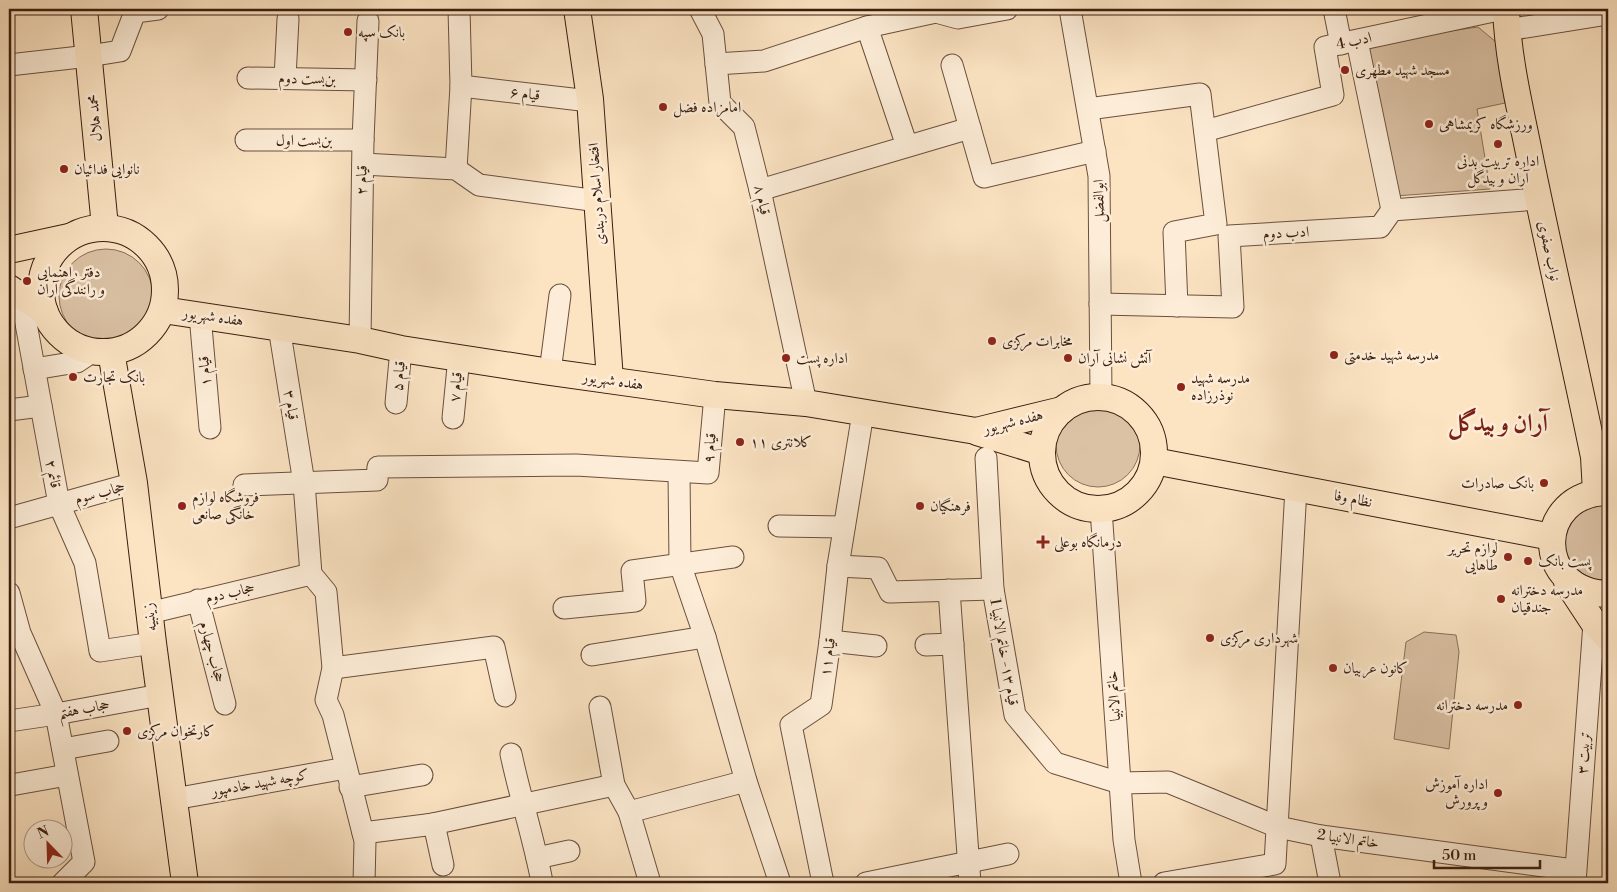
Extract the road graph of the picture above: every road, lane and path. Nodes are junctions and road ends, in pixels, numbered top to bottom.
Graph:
1 (84, 9) edge
2 (158, 9) edge
3 (459, 9) edge
4 (577, 9) edge
5 (700, 9) edge
6 (1007, 9) edge
7 (1070, 9) edge
8 (1334, 9) edge
9 (134, 10) edge
10 (1608, 14) edge
11 (1505, 16) edge
12 (288, 19) dead end
13 (368, 21) dead end
14 (867, 28) junction
15 (1349, 42) junction
16 (89, 56) junction
17 (716, 64) junction
18 (9, 65) edge
19 (952, 65) dead end
20 (248, 78) dead end
21 (285, 78) junction
22 (366, 80) junction
23 (461, 86) junction
24 (590, 100) junction
25 (1088, 109) junction
26 (970, 128) junction
27 (1205, 131) junction
28 (246, 140) dead end
29 (363, 140) junction
30 (907, 146) junction
31 (1095, 151) junction
32 (362, 164) junction
33 (456, 169) junction
34 (760, 190) junction
35 (1538, 199) junction
36 (598, 201) junction
37 (1392, 210) junction
38 (105, 227) junction
39 (1222, 230) junction
40 (70, 237) junction
41 (9, 245) edge
42 (13, 291) edge
43 (560, 295) dead end
44 (1100, 304) junction
45 (1177, 306) junction
46 (163, 310) junction
47 (45, 312) junction
48 (200, 315) junction
49 (279, 327) junction
50 (360, 340) junction
51 (401, 349) junction
52 (102, 352) junction
53 (459, 357) junction
54 (34, 369) junction
55 (550, 372) junction
56 (610, 380) junction
57 (715, 395) junction
58 (1101, 396) junction
59 (806, 402) junction
60 (396, 403) dead end
61 (41, 406) junction
62 (9, 410) edge
63 (1062, 410) junction
64 (863, 413) junction
65 (453, 418) dead end
66 (210, 428) dead end
67 (976, 431) junction
68 (1042, 452) junction
69 (1601, 456) edge
70 (986, 458) dead end
71 (1154, 461) junction
72 (679, 472) junction
73 (304, 482) junction
74 (134, 483) junction
75 (244, 485) dead end
76 (1296, 488) junction
77 (1602, 492) edge
78 (59, 504) junction
79 (1101, 509) junction
80 (9, 518) edge
81 (779, 526) dead end
82 (844, 527) junction
83 (1552, 537) junction
84 (733, 557) dead end
85 (680, 564) junction
86 (838, 566) junction
87 (311, 574) junction
88 (1564, 577) junction
89 (993, 589) junction
90 (949, 590) junction
91 (9, 593) edge
92 (1608, 594) edge
93 (198, 600) junction
94 (564, 608) dead end
95 (149, 613) junction
96 (1601, 631) edge
97 (704, 637) junction
98 (830, 640) junction
99 (153, 643) junction
100 (953, 644) junction
101 (926, 645) dead end
102 (876, 646) dead end
103 (592, 655) dead end
104 (333, 668) junction
105 (160, 695) junction
106 (505, 696) dead end
107 (226, 704) dead end
108 (600, 707) dead end
109 (56, 714) junction
110 (9, 721) edge
111 (108, 742) dead end
112 (63, 749) junction
113 (511, 754) dead end
114 (67, 775) junction
115 (422, 775) dead end
116 (348, 778) junction
117 (746, 781) junction
118 (1120, 783) junction
119 (12, 785) dead end
120 (614, 785) junction
121 (174, 799) junction
122 (522, 804) junction
123 (629, 812) junction
124 (428, 825) junction
125 (1278, 826) junction
126 (363, 833) junction
127 (1321, 836) junction
128 (569, 851) dead end
129 (1008, 854) dead end
130 (537, 858) junction
131 (443, 865) dead end
132 (969, 873) edge
133 (542, 882) edge
134 (63, 883) edge
135 (185, 883) edge
136 (364, 883) edge
137 (650, 883) edge
138 (780, 883) edge
139 (823, 883) edge
140 (866, 883) edge
141 (1131, 883) edge
142 (1164, 883) edge
143 (1330, 883) edge
144 (1574, 883) edge

1 - 16 main road, محمد هلال
2 - 9 street
3 - 23 street
4 - 24 main road, افتخار اسلام دربندی
5 - 17 street, قیام ۸
6 - 14 street
7 - 25 street, ابوالفضل
8 - 15 street
9 - 16 street
10 - 11 street, ادب 4
11 - 15 street, ادب 4
11 - 35 main road, نواب صفوی
12 - 21 street
13 - 22 street, قیام ۲
14 - 17 street
14 - 30 street
15 - 27 street, ادب 4
15 - 37 street
16 - 18 street
16 - 38 main road, محمد هلال
17 - 34 street, قیام ۸
19 - 26 street
20 - 21 street, بن‌بست دوم
21 - 22 street, بن‌بست دوم
22 - 29 street, قیام ۲
23 - 24 street, قیام ۶
23 - 33 street
24 - 36 main road, افتخار اسلام دربندی
25 - 27 street
25 - 31 street, ابوالفضل
26 - 30 street
26 - 31 street
27 - 39 street
28 - 29 street, بن‌بست اول
29 - 32 street, قیام ۲
30 - 34 street
31 - 44 street, ابوالفضل
32 - 33 street
32 - 50 street, قیام ۲
33 - 36 street
34 - 59 street, قیام ۸
35 - 37 street
35 - 69 main road, نواب صفوی
36 - 56 main road, افتخار اسلام دربندی
37 - 39 street, ادب دوم
38 - 40 main road
38 - 46 main road
39 - 45 street
39 - 45 street
40 - 41 main road
40 - 47 main road
42 - 47 main road
42 - 54 street, قائم ۲
43 - 55 street
44 - 45 street
44 - 58 street, ابوالفضل
46 - 48 main road, هفده شهریور
46 - 52 main road
47 - 52 main road
48 - 49 main road, هفده شهریور
48 - 66 street, قیام ۱
49 - 50 main road, هفده شهریور
49 - 73 street, قیام ۳
50 - 51 main road, هفده شهریور
51 - 53 main road, هفده شهریور
51 - 60 street, قیام ۵
52 - 54 street
52 - 74 main road, زینبیه
53 - 55 main road, هفده شهریور
53 - 65 street, قیام ۷
54 - 61 street, قائم ۲
55 - 56 main road, هفده شهریور
56 - 57 main road, هفده شهریور
57 - 59 main road, هفده شهریور
57 - 72 street, قیام ۹
58 - 63 main road
58 - 71 main road
59 - 64 main road, هفده شهریور
61 - 62 street
61 - 78 street, قائم ۲
63 - 67 main road, هفده شهریور
63 - 68 main road
64 - 67 main road, هفده شهریور
64 - 82 street, قیام ۱۱
67 - 68 main road
68 - 79 main road
69 - 77 main road, نواب صفوی
70 - 89 street, قیام ۱۳- خاتم الانبیا 1
71 - 76 main road, نظام وفا
71 - 79 main road
72 - 73 street
72 - 85 street
73 - 75 street
73 - 87 street, قیام ۳
74 - 78 street, حجاب سوم
74 - 95 main road, زینبیه
76 - 83 main road, نظام وفا
76 - 125 street
77 - 83 main road
78 - 80 street, حجاب سوم
78 - 99 street, قائم ۲
79 - 118 street, خاتم الانبیا
81 - 82 street
82 - 86 street, قیام ۱۱
83 - 88 main road
84 - 85 street
85 - 94 street
85 - 97 street
86 - 90 street
86 - 98 street, قیام ۱۱
87 - 93 street, حجاب دوم
87 - 104 street
88 - 92 main road
88 - 96 main road
89 - 90 street
89 - 118 street, قیام ۱۳- خاتم الانبیا 1
90 - 100 street
91 - 109 street
93 - 95 street, حجاب دوم
93 - 107 street, حجاب چهارم
95 - 99 main road, زینبیه
96 - 144 street, تربیت ۳
97 - 103 street
97 - 117 street
98 - 102 street
98 - 139 street, قیام ۱۱
99 - 105 main road, زینبیه
100 - 101 street
100 - 132 street
104 - 106 street
104 - 116 street
105 - 109 street, حجاب هفتم
105 - 121 main road, زینبیه
108 - 120 street
109 - 110 street, حجاب هفتم
109 - 112 street
111 - 112 street
112 - 114 street
113 - 122 street
114 - 119 street
114 - 134 street
115 - 116 street, کوچه شهید خادمپور
116 - 121 street, کوچه شهید خادمپور
116 - 126 street
117 - 123 street
117 - 138 street
118 - 125 street, خاتم الانبیا 2
118 - 141 street, خاتم الانبیا
120 - 122 street
120 - 123 street
121 - 135 main road, زینبیه
122 - 124 street
122 - 130 street
123 - 137 street
124 - 126 street
124 - 131 street
125 - 127 street, خاتم الانبیا 2
125 - 142 street
126 - 136 street
127 - 143 street
127 - 144 street, خاتم الانبیا 2
128 - 130 street
129 - 132 street
130 - 133 street
132 - 140 street

